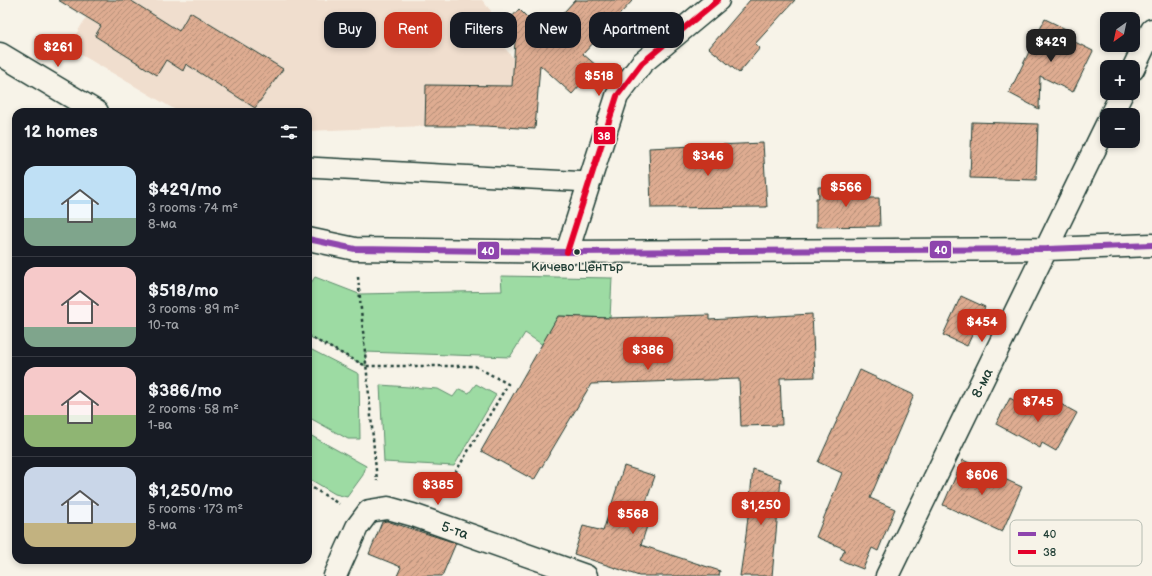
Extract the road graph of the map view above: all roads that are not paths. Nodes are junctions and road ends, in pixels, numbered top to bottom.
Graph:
1 (718, 0) edge
2 (1152, 30) edge
3 (0, 54) edge
4 (1138, 60) edge
5 (90, 108) edge
6 (1100, 139) edge
7 (312, 167) edge
8 (589, 182) junction
9 (312, 240) edge
10 (1152, 245) edge
11 (1048, 248) junction
12 (567, 252) junction
13 (335, 576) edge
14 (586, 576) edge
15 (887, 576) edge

1 - 8 street
2 - 4 street
3 - 5 street
6 - 11 street, 8-ма
7 - 8 lane
8 - 12 street
9 - 12 street
10 - 11 street
11 - 12 street
11 - 15 street, 8-ма
13 - 14 street, 5-та

